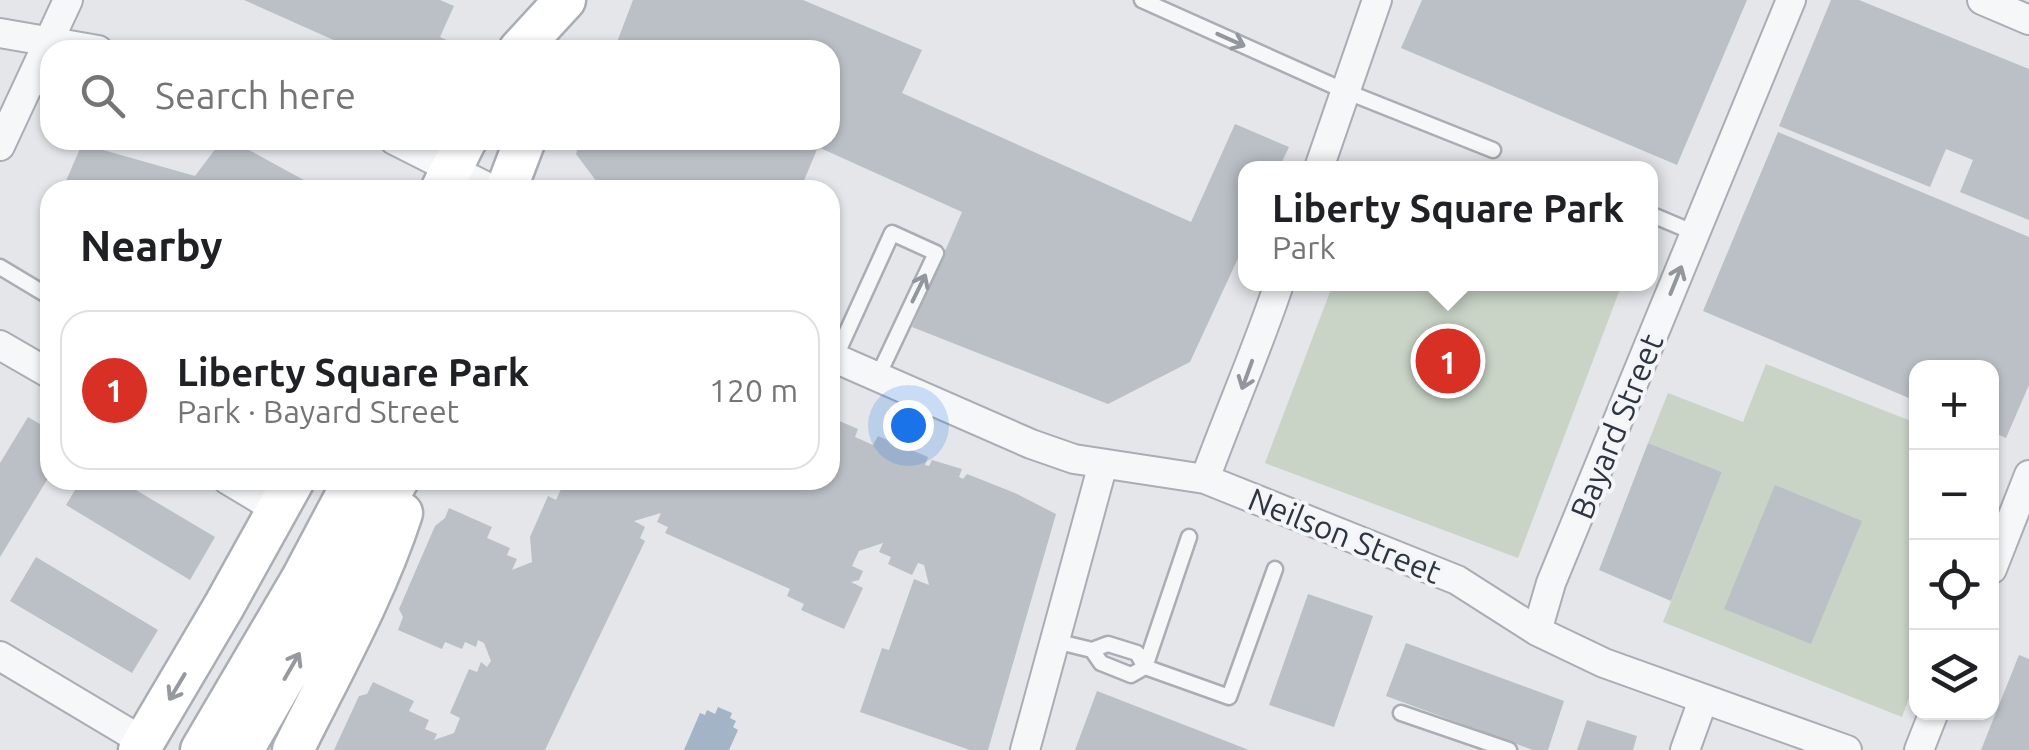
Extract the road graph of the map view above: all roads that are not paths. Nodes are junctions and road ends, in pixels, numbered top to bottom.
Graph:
1 (68, 0) edge
2 (565, 0) edge
3 (578, 0) edge
4 (1142, 0) edge
5 (1377, 0) edge
6 (1791, 0) edge
7 (1982, 0) edge
8 (2029, 20) edge
9 (0, 33) edge
10 (40, 40) edge
11 (50, 40) edge
12 (529, 40) edge
13 (563, 40) edge
14 (40, 87) edge
15 (1346, 91) junction
16 (0, 146) edge
17 (417, 150) edge
18 (521, 150) edge
19 (1493, 150) dead end
20 (1321, 161) edge
21 (453, 166) edge
22 (476, 180) edge
23 (510, 180) edge
24 (1658, 217) edge
25 (1695, 232) junction
26 (0, 267) edge
27 (40, 291) edge
28 (1277, 291) edge
29 (840, 342) edge
30 (3, 354) edge
31 (840, 360) edge
32 (40, 370) edge
33 (878, 376) junction
34 (1103, 464) junction
35 (2029, 476) edge
36 (1206, 479) junction
37 (349, 490) edge
38 (392, 490) edge
39 (409, 490) edge
40 (286, 495) edge
41 (1189, 537) dead end
42 (1999, 551) edge
43 (1275, 569) dead end
44 (1537, 631) junction
45 (1054, 641) junction
46 (0, 656) edge
47 (1145, 667) junction
48 (1703, 700) junction
49 (1401, 712) dead end
50 (1931, 720) edge
51 (1766, 737) edge
52 (142, 746) edge
53 (201, 750) edge
54 (243, 750) edge
55 (293, 750) edge
56 (1025, 750) edge
57 (1509, 750) edge
58 (1685, 750) edge
59 (1847, 750) edge
60 (1919, 750) edge

1 - 11 street
2 - 12 main road
3 - 13 main road
4 -> 15 lane
5 - 15 street
6 - 25 street, Bayard Street
7 - 8 street
9 - 10 street
14 - 16 street
15 - 19 lane
15 - 20 street
17 - 21 street
18 - 23 main road
21 - 22 street
24 - 25 lane
44 -> 25 street, Bayard Street
26 - 27 lane
28 -> 36 street
33 -> 29 lane
30 - 32 street
31 - 33 street, Neilson Street
33 - 34 street, Neilson Street
34 - 36 street, Neilson Street
34 - 45 street
35 - 42 street
36 - 44 street, Neilson Street
37 - 53 main road
54 -> 38 main road
39 - 55 main road
40 -> 52 main road
41 - 47 lane
43 - 47 lane
44 - 48 street, Neilson Street
45 - 47 lane
45 - 56 street
46 - 52 street
48 - 51 street, Neilson Street
48 - 58 street
49 - 57 lane
50 - 60 street
51 - 59 street, Neilson Street

